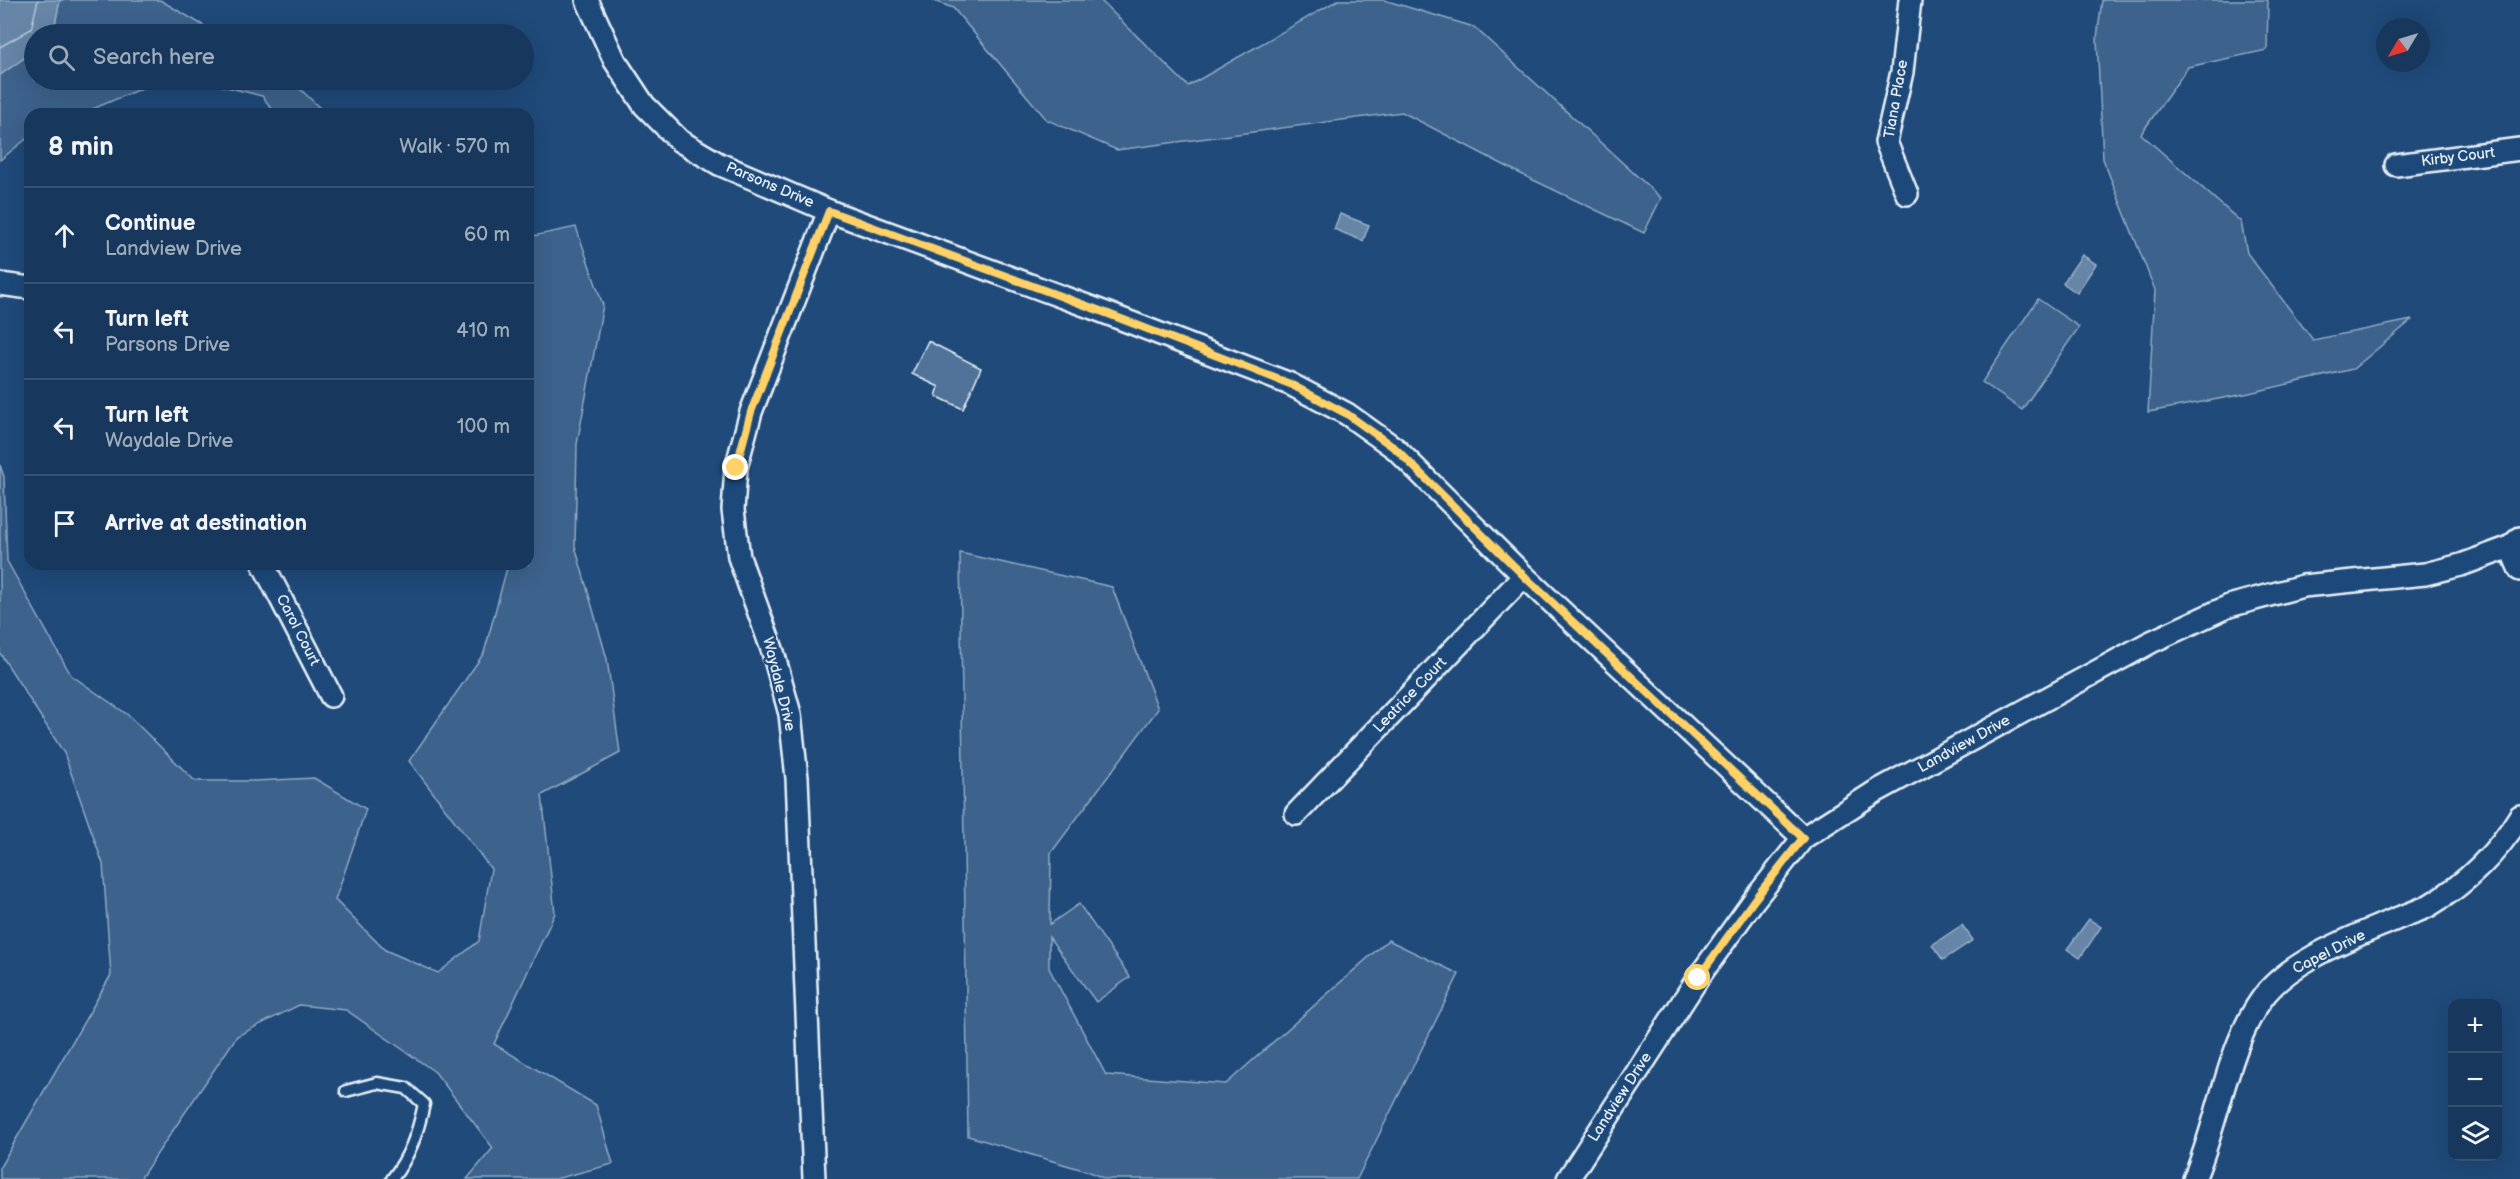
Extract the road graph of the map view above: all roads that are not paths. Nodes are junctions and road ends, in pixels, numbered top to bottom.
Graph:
1 (586, 0) edge
2 (1910, 0) edge
3 (2520, 149) edge
4 (2396, 165) dead end
5 (1907, 194) dead end
6 (829, 211) junction
7 (0, 284) edge
8 (24, 287) edge
9 (2515, 543) edge
10 (266, 570) edge
11 (2520, 570) edge
12 (1524, 576) junction
13 (331, 696) dead end
14 (1296, 814) dead end
15 (2520, 816) edge
16 (1803, 838) junction
17 (346, 1091) dead end
18 (392, 1179) edge
19 (814, 1179) edge
20 (1568, 1179) edge
21 (2194, 1179) edge

1 - 6 street, Parsons Drive
2 - 5 street, Tiana Place
3 - 4 street, Kirby Court
6 - 12 street, Parsons Drive
6 - 19 street, Waydale Drive
7 - 8 street
9 - 11 street
9 - 16 street, Landview Drive
10 - 13 street, Carol Court
12 - 14 street, Leatrice Court
12 - 16 street, Parsons Drive
15 - 21 street, Capel Drive
16 - 20 street, Landview Drive
17 - 18 lane

